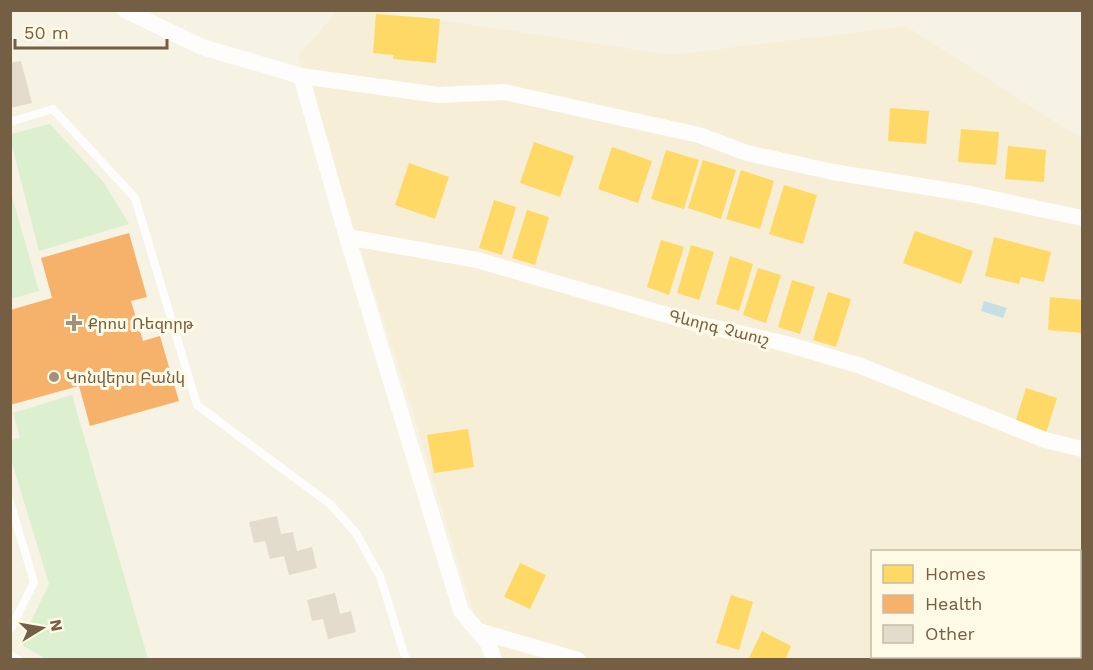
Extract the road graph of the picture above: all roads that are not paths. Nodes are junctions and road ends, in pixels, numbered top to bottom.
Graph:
1 (125, 10) edge
2 (301, 76) junction
3 (10, 122) edge
4 (1083, 218) edge
5 (347, 237) junction
6 (1083, 449) edge
7 (10, 502) edge
8 (10, 630) edge
9 (479, 631) junction
10 (10, 655) edge
11 (19, 660) edge
12 (406, 660) edge
13 (494, 660) edge
14 (578, 660) edge

1 - 2 street
2 - 4 street
2 - 5 street
3 - 12 lane
5 - 6 street, Գևորգ Չաուշ
5 - 9 street
7 - 8 lane
9 - 13 street
9 - 14 street
10 - 11 lane

